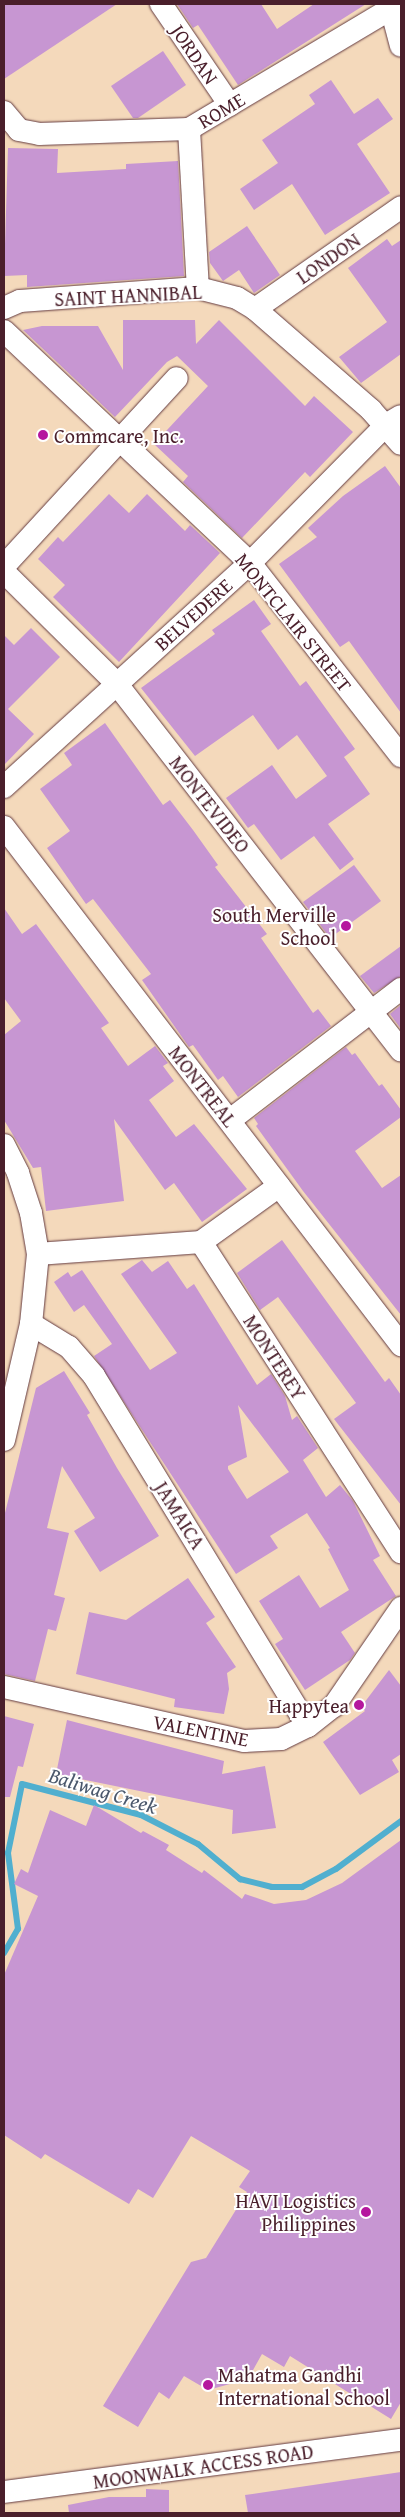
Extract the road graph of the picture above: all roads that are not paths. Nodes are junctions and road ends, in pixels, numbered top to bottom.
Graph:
1 (161, 4) edge
2 (393, 5) edge
3 (401, 46) edge
4 (230, 105) junction
5 (4, 112) edge
6 (190, 129) junction
7 (401, 207) edge
8 (198, 288) junction
9 (4, 308) edge
10 (255, 309) junction
11 (4, 332) edge
12 (177, 378) dead end
13 (394, 420) edge
14 (119, 440) junction
15 (401, 444) edge
16 (250, 563) junction
17 (4, 566) edge
18 (4, 572) edge
19 (116, 683) junction
20 (401, 756) edge
21 (4, 788) edge
22 (4, 827) edge
23 (401, 990) edge
24 (372, 1011) junction
25 (401, 1050) edge
26 (230, 1120) junction
27 (4, 1145) edge
28 (279, 1186) junction
29 (202, 1242) junction
30 (38, 1254) junction
31 (31, 1324) junction
32 (401, 1345) edge
33 (4, 1440) edge
34 (401, 1552) edge
35 (401, 1608) edge
36 (4, 1687) edge
37 (308, 1726) junction
38 (401, 2440) edge
39 (4, 2492) edge

1 - 4 street, JORDAN
2 - 3 street
2 - 4 street, ROME
4 - 6 street, ROME
5 - 6 street, ROME
6 - 8 street
7 - 10 street, LONDON
8 - 9 street, SAINT HANNIBAL
8 - 10 street, SAINT HANNIBAL
10 - 13 street, SAINT HANNIBAL
11 - 14 street, MONTCLAIR STREET
12 - 14 street
13 - 15 street, SAINT HANNIBAL
13 - 16 street, BELVEDERE
14 - 16 street, MONTCLAIR STREET
14 - 17 street
16 - 19 street, BELVEDERE
16 - 20 street, MONTCLAIR STREET
18 - 19 street, MONTEVIDEO
19 - 21 street, BELVEDERE
19 - 24 street, MONTEVIDEO
22 - 26 street, MONTREAL
23 - 24 street
24 - 25 street, MONTEVIDEO
24 - 26 street
26 - 28 street, MONTREAL
27 - 30 street
28 - 29 street
28 - 32 street, MONTREAL
29 - 30 street
29 - 34 street, MONTEREY
30 - 31 street
31 - 33 street
31 - 37 street, JAMAICA
35 - 37 street, VALENTINE
36 - 37 street, VALENTINE
38 - 39 street, MOONWALK ACCESS ROAD

